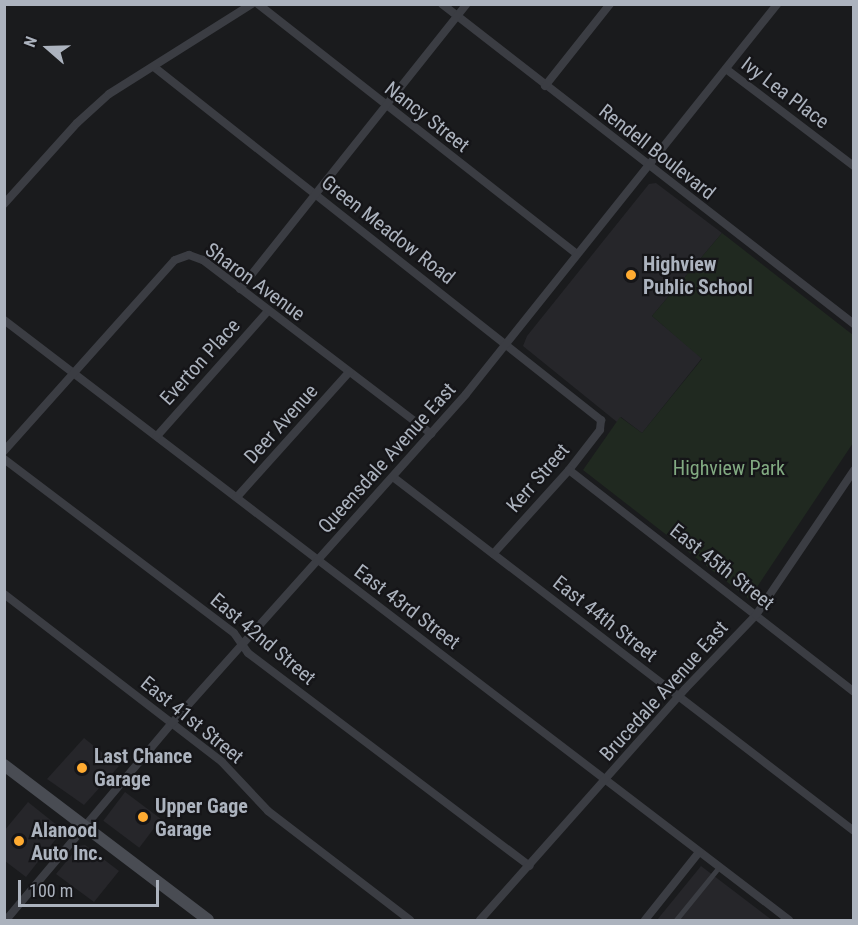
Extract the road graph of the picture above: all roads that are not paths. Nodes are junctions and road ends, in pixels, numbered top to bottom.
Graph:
1 (252, 4) edge
2 (258, 4) edge
3 (442, 4) edge
4 (467, 4) edge
5 (610, 4) edge
6 (777, 4) edge
7 (457, 16) junction
8 (154, 68) junction
9 (726, 69) junction
10 (545, 86) junction
11 (387, 107) junction
12 (648, 165) junction
13 (854, 166) edge
14 (316, 195) junction
15 (4, 204) edge
16 (577, 254) junction
17 (240, 289) junction
18 (268, 311) junction
19 (4, 320) edge
20 (854, 324) edge
21 (507, 344) junction
22 (349, 372) junction
23 (74, 374) junction
24 (601, 420) joint
25 (431, 434) junction
26 (156, 436) junction
27 (4, 451) edge
28 (4, 459) edge
29 (569, 470) junction
30 (854, 470) edge
31 (393, 477) junction
32 (237, 497) junction
33 (493, 554) junction
34 (318, 560) junction
35 (4, 594) edge
36 (756, 615) junction
37 (242, 645) junction
38 (854, 692) edge
39 (681, 698) junction
40 (172, 723) junction
41 (4, 765) edge
42 (606, 780) junction
43 (83, 825) junction
44 (854, 831) edge
45 (699, 852) junction
46 (530, 866) junction
47 (719, 867) junction
48 (6, 917) edge
49 (208, 921) edge
50 (410, 921) edge
51 (480, 921) edge
52 (645, 921) edge
53 (676, 921) edge
54 (789, 921) edge

1 - 8 street
2 - 11 street, Nancy Street
3 - 7 street, Rendell Boulevard
4 - 7 street, Everton Place
5 - 10 street
6 - 9 street, Queensdale Avenue East
7 - 10 street, Rendell Boulevard
7 - 11 street, Everton Place
8 - 14 street, Green Meadow Road
8 - 15 street
9 - 12 street, Queensdale Avenue East
9 - 13 street, Ivy Lea Place
10 - 12 street, Rendell Boulevard
11 - 14 street, Everton Place
11 - 16 street, Nancy Street
12 - 16 street, Queensdale Avenue East
12 - 20 street, Rendell Boulevard
14 - 17 street, Everton Place
14 - 21 street, Green Meadow Road
16 - 21 street, Queensdale Avenue East
17 - 18 street, Sharon Avenue
17 - 23 street, Sharon Avenue
18 - 22 street, Sharon Avenue
18 - 26 street, Everton Place
19 - 23 street, East 43rd Street
21 - 24 street, Green Meadow Road
21 - 25 street, Queensdale Avenue East
22 - 25 street, Sharon Avenue
22 - 32 street, Deer Avenue
23 - 26 street, East 43rd Street
23 - 27 street, Sharon Avenue
24 - 29 street, Kerr Street
25 - 31 street, Queensdale Avenue East
26 - 32 street, East 43rd Street
28 - 37 street, East 42nd Street
29 - 33 street, Kerr Street
29 - 36 street, East 45th Street
30 - 36 street, Brucedale Avenue East
31 - 33 street, East 44th Street
31 - 34 street, Queensdale Avenue East
32 - 34 street, East 43rd Street
33 - 39 street, East 44th Street
34 - 37 street, Queensdale Avenue East
34 - 42 street, East 43rd Street
35 - 40 street, East 41st Street
36 - 38 street, East 45th Street
36 - 39 street, Brucedale Avenue East
37 - 40 street, Queensdale Avenue East
37 - 46 street, East 42nd Street
39 - 42 street, Brucedale Avenue East
39 - 44 street, East 44th Street
40 - 43 street, Queensdale Avenue East
40 - 50 street, East 41st Street
41 - 43 main road
42 - 45 street, East 43rd Street
42 - 46 street, Brucedale Avenue East
43 - 48 street, Queensdale Avenue East
43 - 49 main road
45 - 47 street, East 43rd Street
45 - 52 street
46 - 51 street, Brucedale Avenue East
47 - 53 lane
47 - 54 street, East 43rd Street

